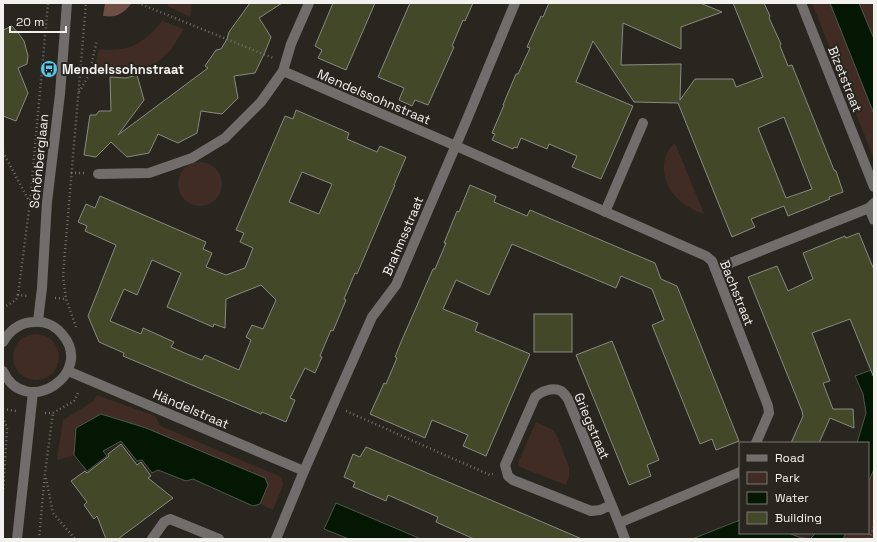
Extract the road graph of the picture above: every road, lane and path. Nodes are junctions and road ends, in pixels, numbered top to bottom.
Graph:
1 (48, 3) edge
2 (67, 3) edge
3 (86, 3) edge
4 (138, 3) edge
5 (309, 3) edge
6 (515, 3) edge
7 (801, 3) edge
8 (97, 40) dead end
9 (284, 67) junction
10 (78, 95) junction
11 (643, 123) dead end
12 (456, 146) junction
13 (3, 152) edge
14 (98, 174) dead end
15 (874, 187) edge
16 (30, 202) junction
17 (47, 202) junction
18 (872, 206) edge
19 (605, 212) junction
20 (874, 220) edge
21 (715, 269) junction
22 (18, 295) dead end
23 (66, 299) dead end
24 (38, 322) junction
25 (3, 342) edge
26 (3, 371) edge
27 (68, 371) junction
28 (33, 392) junction
29 (333, 405) junction
30 (53, 413) dead end
31 (3, 417) edge
32 (756, 442) edge
33 (304, 471) junction
34 (506, 472) junction
35 (739, 472) edge
36 (45, 473) junction
37 (3, 493) edge
38 (611, 505) junction
39 (618, 523) junction
40 (874, 527) edge
41 (17, 539) edge
42 (39, 539) edge
43 (74, 539) edge
44 (152, 539) edge
45 (218, 539) edge
46 (276, 539) edge
47 (625, 539) edge
48 (869, 539) edge

1 - 16 path, Schönberglaan
2 - 17 street, Schönberglaan
3 - 10 path
4 - 9 path
5 - 9 street
6 - 12 street, Brahmsstraat
7 - 15 street, Bizetstraat
8 - 10 path
9 - 12 street, Mendelssohnstraat
9 - 14 street
10 - 23 path
11 - 19 street
12 - 19 street, Bachstraat
12 - 29 street, Brahmsstraat
13 - 16 path
16 - 17 path
16 - 22 path, Schönberglaan
17 - 24 street, Schönberglaan
18 - 20 street
18 - 21 street
19 - 21 street, Bachstraat
21 - 32 street, Bachstraat
24 - 25 street
24 - 27 street
26 - 28 street
27 - 28 street
27 - 33 street, Händelstraat
28 - 41 street
29 - 33 street, Brahmsstraat
29 - 34 path
30 - 36 path
31 - 37 path
33 - 46 street, Brahmsstraat
34 - 38 street
34 - 38 street, Griegstraat
35 - 39 street
36 - 42 path
36 - 43 path
38 - 39 street, Griegstraat
39 - 47 street
40 - 48 path
44 - 45 street

